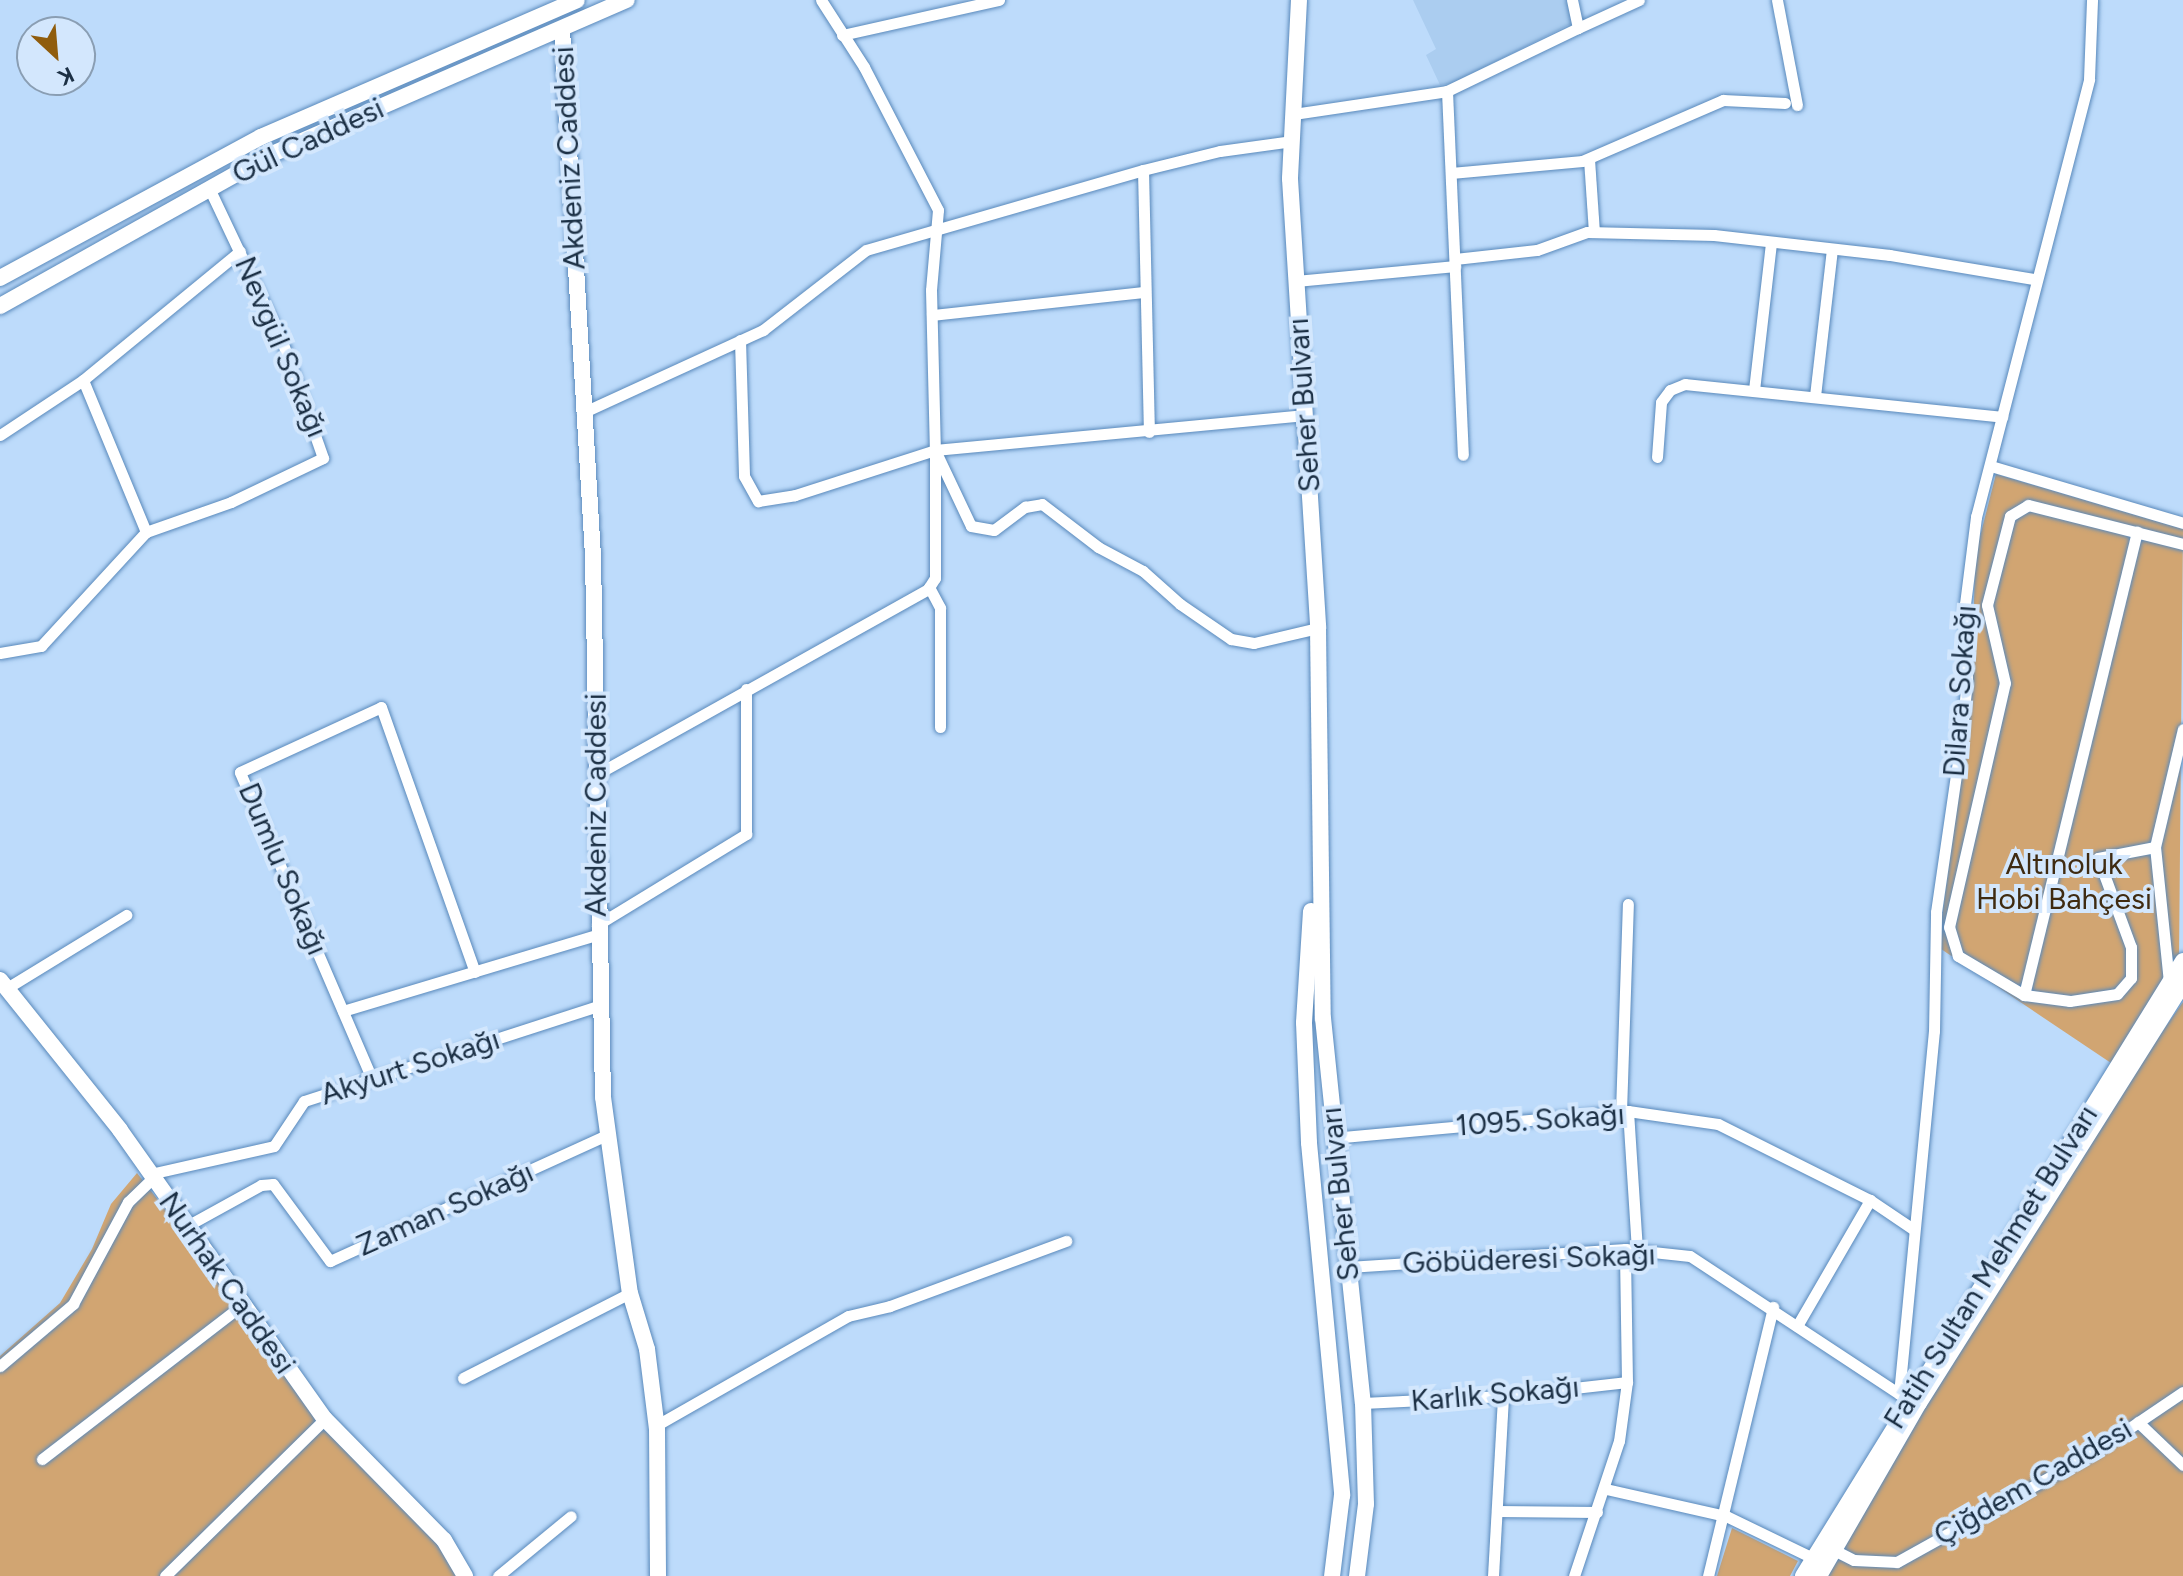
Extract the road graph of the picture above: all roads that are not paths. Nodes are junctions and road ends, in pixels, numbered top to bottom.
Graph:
1 (577, 0) edge
2 (627, 0) edge
3 (821, 0) edge
4 (999, 0) edge
5 (1299, 0) edge
6 (1572, 0) edge
7 (1639, 0) edge
8 (1777, 0) edge
9 (2092, 0) edge
10 (1578, 28) junction
11 (562, 30) junction
12 (842, 35) junction
13 (1447, 91) junction
14 (1294, 114) junction
15 (1292, 141) junction
16 (1589, 159) junction
17 (1143, 170) junction
18 (1451, 173) junction
19 (209, 188) junction
20 (934, 230) junction
21 (1594, 232) junction
22 (1771, 242) junction
23 (1832, 249) junction
24 (240, 251) junction
25 (1455, 262) junction
26 (0, 278) edge
27 (2034, 279) junction
28 (1296, 281) junction
29 (1145, 292) junction
30 (0, 306) edge
31 (932, 315) junction
32 (740, 340) junction
33 (83, 380) junction
34 (1754, 390) junction
35 (1815, 396) junction
36 (582, 413) junction
37 (1305, 415) junction
38 (2002, 417) junction
39 (1149, 432) junction
40 (0, 435) edge
41 (935, 450) junction
42 (1463, 455) dead end
43 (1657, 457) dead end
44 (1991, 466) junction
45 (2183, 523) edge
46 (146, 532) junction
47 (2137, 532) junction
48 (2183, 544) edge
49 (929, 587) junction
50 (1318, 628) junction
51 (0, 653) edge
52 (746, 689) junction
53 (940, 727) dead end
54 (2183, 729) edge
55 (599, 773) junction
56 (1318, 810) junction
57 (2155, 847) junction
58 (1628, 904) dead end
59 (126, 915) dead end
60 (597, 930) junction
61 (2183, 961) edge
62 (475, 972) junction
63 (2176, 983) edge
64 (4, 984) edge
65 (2024, 995) junction
66 (598, 1006) junction
67 (343, 1011) junction
68 (372, 1079) junction
69 (1624, 1112) junction
70 (607, 1135) junction
71 (1332, 1138) junction
72 (151, 1176) junction
73 (1870, 1200) junction
74 (185, 1227) junction
75 (1913, 1229) junction
76 (1066, 1241) dead end
77 (1631, 1250) junction
78 (1348, 1267) junction
79 (630, 1293) junction
80 (241, 1306) junction
81 (1773, 1307) junction
82 (1797, 1326) junction
83 (0, 1366) edge
84 (463, 1378) dead end
85 (1627, 1382) junction
86 (2183, 1392) edge
87 (1503, 1396) junction
88 (1903, 1397) junction
89 (1363, 1403) junction
90 (325, 1419) junction
91 (2138, 1422) junction
92 (657, 1425) junction
93 (42, 1459) dead end
94 (2183, 1465) edge
95 (1606, 1489) junction
96 (1497, 1511) junction
97 (1597, 1512) junction
98 (571, 1516) dead end
99 (1726, 1516) junction
100 (1834, 1550) junction
101 (1813, 1558) junction
102 (165, 1576) edge
103 (465, 1576) edge
104 (498, 1576) edge
105 (658, 1576) edge
106 (1332, 1576) edge
107 (1357, 1576) edge
108 (1493, 1576) edge
109 (1574, 1576) edge
110 (1708, 1576) edge
111 (1803, 1576) edge
112 (1819, 1576) edge

1 - 26 street, Gül Caddesi
2 - 11 street, Gül Caddesi
3 - 12 street
4 - 12 street
5 - 14 street, Seher Bulvarı
6 - 10 street
7 - 10 street
8 - 16 street
9 - 27 street, Dilara Sokağı
10 - 13 street
11 - 19 street, Gül Caddesi
11 - 36 street, Akdeniz Caddesi
12 - 20 street
13 - 14 street
13 - 18 street
14 - 15 street, Seher Bulvarı
15 - 17 street
15 - 28 street, Seher Bulvarı
16 - 18 street
16 - 21 street
17 - 20 street
17 - 29 street
18 - 25 street
19 - 24 street, Nevgül Sokağı
19 - 30 street, Gül Caddesi
20 - 31 street
20 - 32 street
21 - 22 street
21 - 25 street
22 - 23 street
22 - 34 street
23 - 27 street
23 - 35 street
24 - 33 street
24 - 46 street, Nevgül Sokağı
25 - 28 street
25 - 42 street
27 - 38 street, Dilara Sokağı
28 - 37 street, Seher Bulvarı
29 - 31 street
29 - 39 street
31 - 41 street
32 - 36 street
32 - 41 street
33 - 40 street
33 - 46 street
34 - 35 street
34 - 43 street
35 - 38 street
36 - 55 street, Akdeniz Caddesi
37 - 39 street
37 - 50 street, Seher Bulvarı
38 - 44 street, Dilara Sokağı
39 - 41 street
41 - 49 street
41 - 50 street
44 - 45 street
44 - 75 street, Dilara Sokağı
46 - 51 street, Nevgül Sokağı
47 - 48 street
47 - 65 street
47 - 65 street
49 - 52 street
49 - 53 street
50 - 56 street, Seher Bulvarı
52 - 55 street
52 - 60 street
54 - 57 street
55 - 60 street, Akdeniz Caddesi
56 - 71 street, Seher Bulvarı
56 - 106 street, Seher Bulvarı
57 - 63 street
57 - 65 street
58 - 69 street
59 - 64 street
60 - 62 street
60 - 66 street, Akdeniz Caddesi
61 - 63 street, Fatih Sultan Mehmet Bulvarı
62 - 67 street
62 - 67 street, Dumlu Sokağı
63 - 88 street, Fatih Sultan Mehmet Bulvarı
63 - 100 street, Fatih Sultan Mehmet Bulvarı
64 - 72 street, Nurhak Caddesi
66 - 68 street, Akyurt Sokağı
66 - 70 street, Akdeniz Caddesi
67 - 68 street, Dumlu Sokağı
68 - 72 street, Akyurt Sokağı
69 - 71 street, 1095. Sokağı
69 - 73 street, 1095. Sokağı
69 - 77 street
70 - 74 street, Zaman Sokağı
70 - 79 street, Akdeniz Caddesi
71 - 78 street, Seher Bulvarı
72 - 74 street, Nurhak Caddesi
72 - 83 street
73 - 75 street, 1095. Sokağı
73 - 82 street
74 - 80 street, Nurhak Caddesi
75 - 88 street, Dilara Sokağı
76 - 92 street
77 - 78 street, Göbüderesi Sokağı
77 - 81 street, Göbüderesi Sokağı
77 - 85 street
78 - 89 street, Seher Bulvarı
79 - 84 street
79 - 92 street, Akdeniz Caddesi
80 - 90 street, Nurhak Caddesi
80 - 93 street
81 - 82 street, Göbüderesi Sokağı
81 - 99 street
82 - 88 street, Göbüderesi Sokağı
85 - 87 street, Karlık Sokağı
85 - 95 street
86 - 91 street, Çiğdem Caddesi
87 - 89 street, Karlık Sokağı
87 - 96 street
88 - 101 street, Fatih Sultan Mehmet Bulvarı
89 - 107 street, Seher Bulvarı
90 - 102 street
90 - 103 street, Nurhak Caddesi
91 - 94 street
91 - 100 street, Çiğdem Caddesi
92 - 105 street, Akdeniz Caddesi
95 - 97 street
95 - 99 street
96 - 97 street
96 - 108 street
97 - 109 street
98 - 104 street
99 - 101 street
99 - 110 street
100 - 112 street, Fatih Sultan Mehmet Bulvarı
101 - 111 street, Fatih Sultan Mehmet Bulvarı

